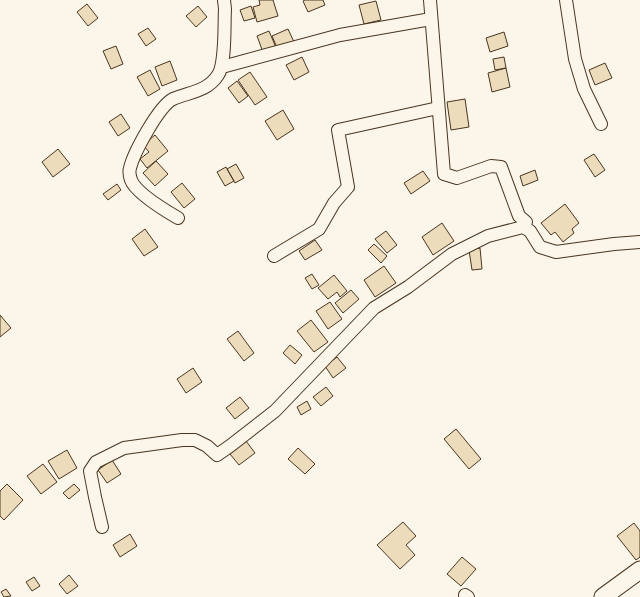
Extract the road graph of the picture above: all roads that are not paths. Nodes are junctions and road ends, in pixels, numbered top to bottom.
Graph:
1 (224, 0) edge
2 (430, 0) edge
3 (566, 0) edge
4 (431, 18) junction
5 (222, 67) junction
6 (438, 108) junction
7 (601, 124) dead end
8 (178, 218) dead end
9 (526, 222) dead end
10 (640, 242) edge
11 (274, 256) dead end
12 (102, 527) dead end
13 (640, 570) edge
14 (603, 597) edge

1 - 5 street
2 - 4 street
3 - 7 street
4 - 5 street
4 - 6 street
5 - 8 street
6 - 9 street
6 - 11 street
10 - 12 street
13 - 14 street

